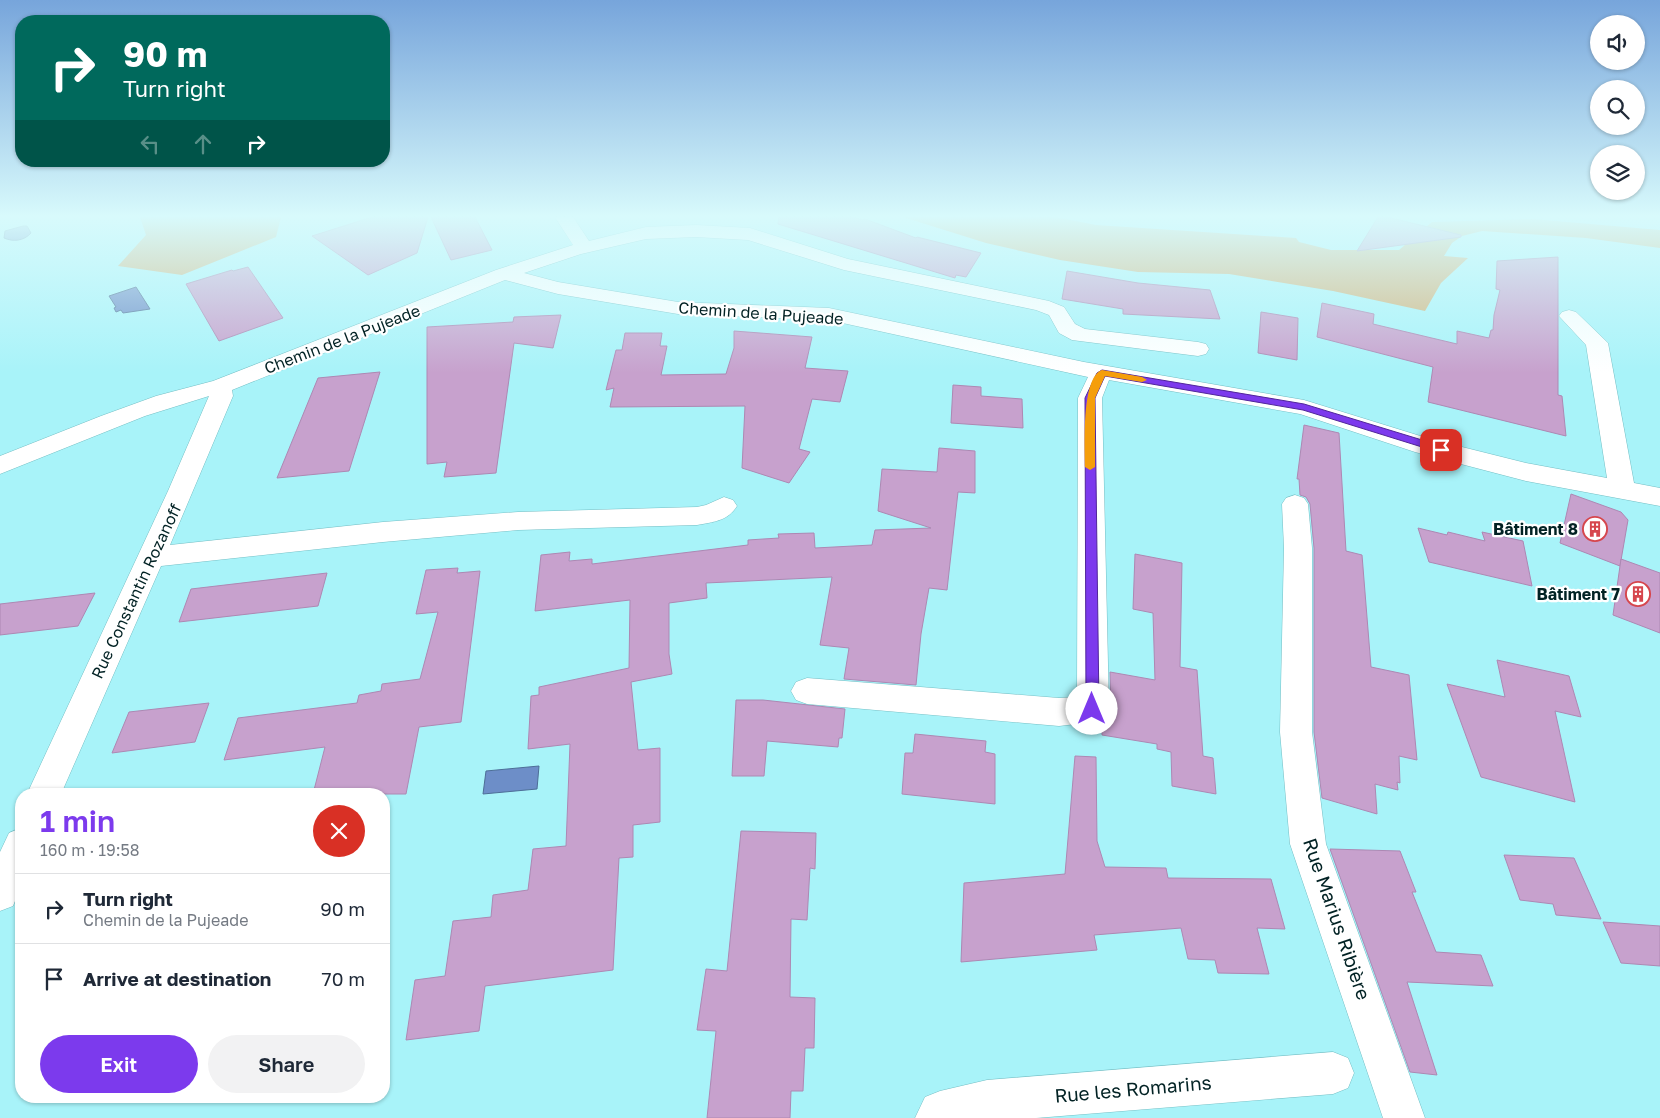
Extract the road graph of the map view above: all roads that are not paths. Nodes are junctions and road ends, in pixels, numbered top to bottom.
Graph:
1 (517, 269) edge
2 (869, 269) edge
3 (503, 274) junction
4 (1569, 316) dead end
5 (1198, 349) dead end
6 (1102, 373) junction
7 (221, 386) junction
8 (0, 466) edge
9 (1622, 490) junction
10 (1660, 497) edge
11 (1294, 504) dead end
12 (724, 506) dead end
13 (151, 557) junction
14 (807, 691) dead end
15 (47, 788) edge
16 (15, 859) edge
17 (15, 887) edge
18 (0, 893) edge
19 (1333, 1073) dead end
20 (936, 1118) edge
21 (1404, 1118) edge

1 - 3 street
2 - 5 street
3 - 6 street, Chemin de la Pujeade
3 - 7 street, Chemin de la Pujeade
4 - 9 street
6 - 9 street, Chemin de la Pujeade
6 - 14 street
7 - 8 street, Chemin de la Pujeade
7 - 13 street, Rue Constantin Rozanoff
9 - 10 street, Chemin de la Pujeade
11 - 21 street, Rue Marius Ribière
12 - 13 street
13 - 15 street, Rue Constantin Rozanoff
16 - 18 street
17 - 18 street
19 - 20 street, Rue les Romarins

